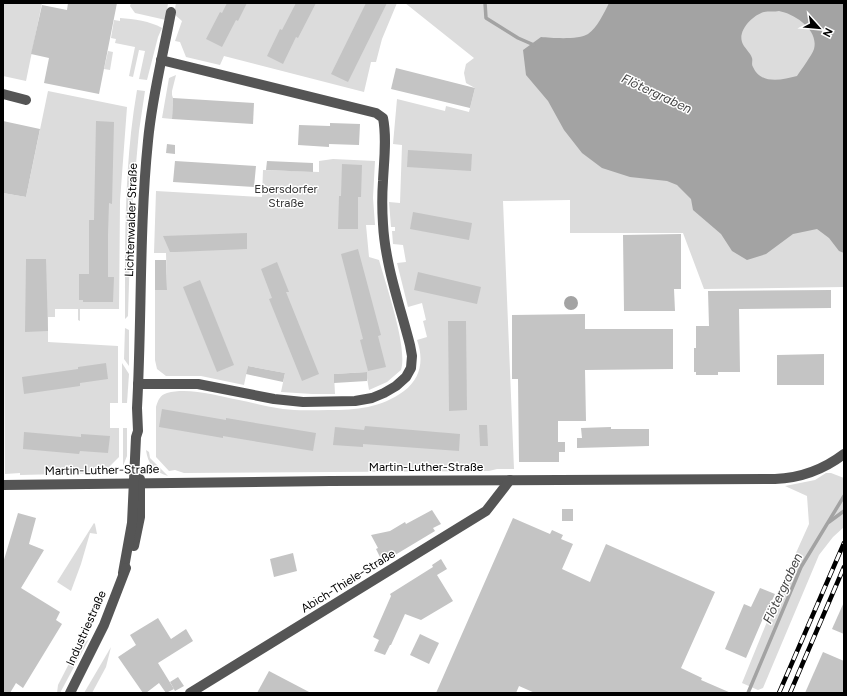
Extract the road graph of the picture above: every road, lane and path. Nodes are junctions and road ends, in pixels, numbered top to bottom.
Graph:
1 (171, 12) dead end
2 (161, 60) junction
3 (3, 94) edge
4 (26, 100) dead end
5 (138, 384) junction
6 (844, 454) edge
7 (510, 480) junction
8 (137, 482) junction
9 (3, 485) edge
10 (70, 693) edge
11 (190, 693) edge

1 - 2 street, Lichtenwalder Straße
2 - 5 street, Lichtenwalder Straße
2 - 5 street
3 - 4 street
5 - 8 street, Lichtenwalder Straße
6 - 7 street, Martin-Luther-Straße
7 - 8 street, Martin-Luther-Straße
7 - 11 street, Abich-Thiele-Straße
8 - 9 street, Martin-Luther-Straße
8 - 10 street, Industriestraße

